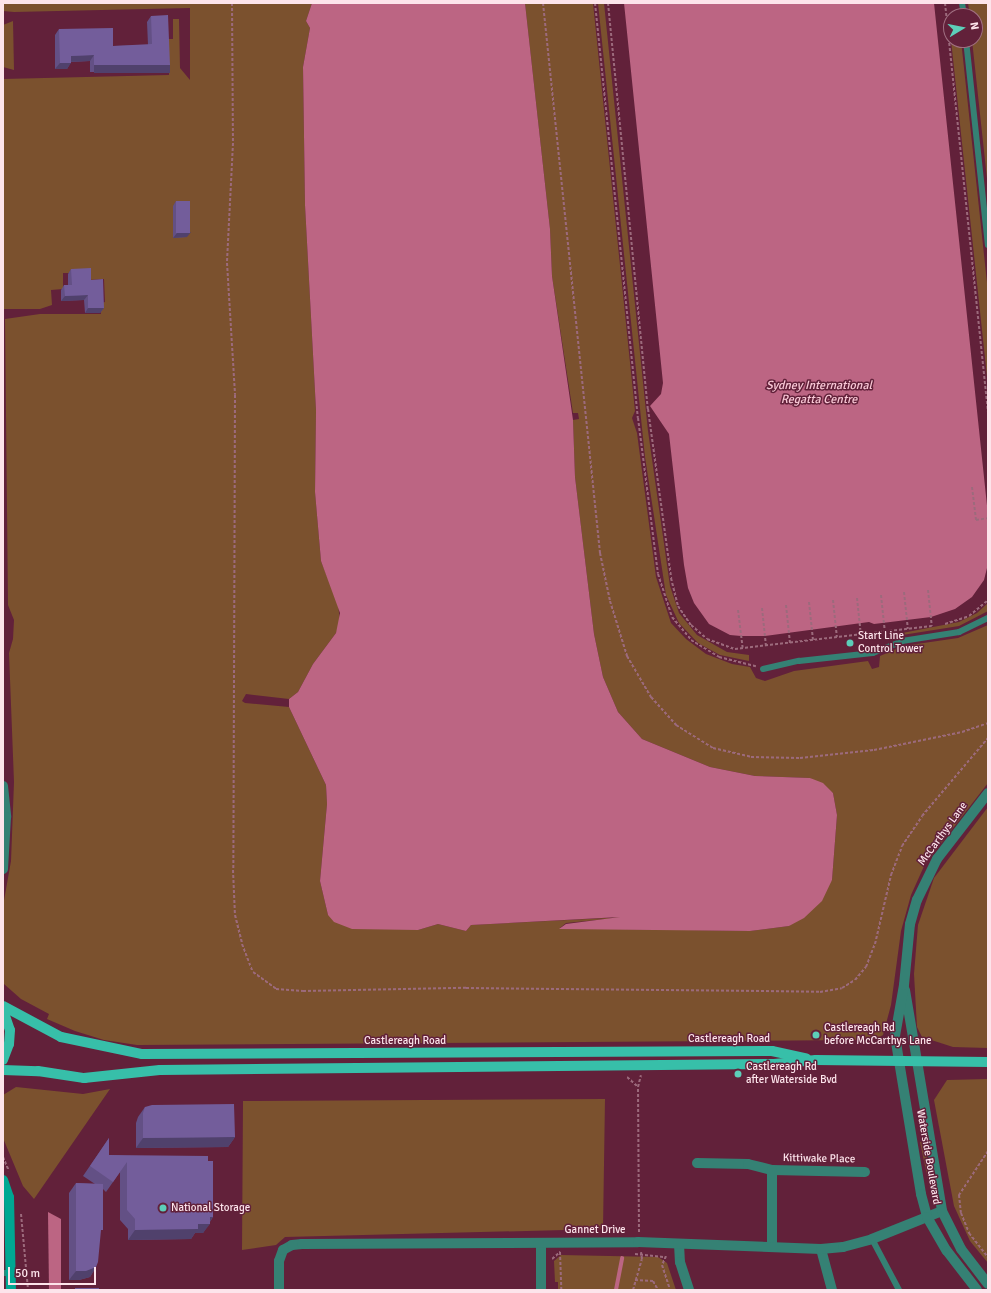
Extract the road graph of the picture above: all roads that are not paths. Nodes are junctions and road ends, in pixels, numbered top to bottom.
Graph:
1 (967, 48) edge
2 (988, 245) edge
3 (988, 618) edge
4 (764, 669) road end
5 (3, 786) edge
6 (988, 793) edge
7 (3, 869) edge
8 (904, 985) junction
9 (3, 1006) edge
10 (3, 1010) edge
11 (3, 1060) edge
12 (816, 1060) junction
13 (899, 1061) junction
14 (917, 1061) junction
15 (988, 1062) edge
16 (3, 1070) edge
17 (698, 1162) dead end
18 (772, 1170) junction
19 (864, 1172) dead end
20 (3, 1180) edge
21 (3, 1209) edge
22 (942, 1211) junction
23 (927, 1216) junction
24 (8, 1224) edge
25 (872, 1239) junction
26 (541, 1243) junction
27 (676, 1244) junction
28 (772, 1247) junction
29 (822, 1249) junction
30 (7, 1273) edge
31 (988, 1284) edge
32 (11, 1290) edge
33 (279, 1290) edge
34 (541, 1290) edge
35 (689, 1290) edge
36 (832, 1290) edge
37 (899, 1290) edge
38 (977, 1290) edge

1 - 2 lane
3 - 4 lane
5 - 7 street
6 - 8 street, McCarthys Lane
8 - 13 street, McCarthys Lane
8 - 14 street, McCarthys Lane
9 - 12 main road, Castlereagh Road
10 - 11 main road
12 - 13 main road, Castlereagh Road
12 - 16 main road, Castlereagh Road
13 - 14 main road, Castlereagh Road
13 - 23 street, Waterside Boulevard
14 - 15 main road, Castlereagh Road
14 - 22 street, Waterside Boulevard
17 - 18 street, Kittiwake Place
18 - 19 street, Kittiwake Place
18 - 28 street, Kittiwake Place
20 - 24 main road
21 - 24 main road
22 - 23 street, Gannet Drive
22 - 31 street, Waterside Boulevard
23 - 25 street, Gannet Drive
23 - 38 street, Waterside Boulevard
24 - 30 main road
25 - 29 street, Gannet Drive
25 - 37 lane
26 - 27 street, Gannet Drive
26 - 33 street, Gannet Drive
26 - 34 street
27 - 28 street, Gannet Drive
27 - 35 street
28 - 29 street, Gannet Drive
29 - 36 street
30 - 32 main road

